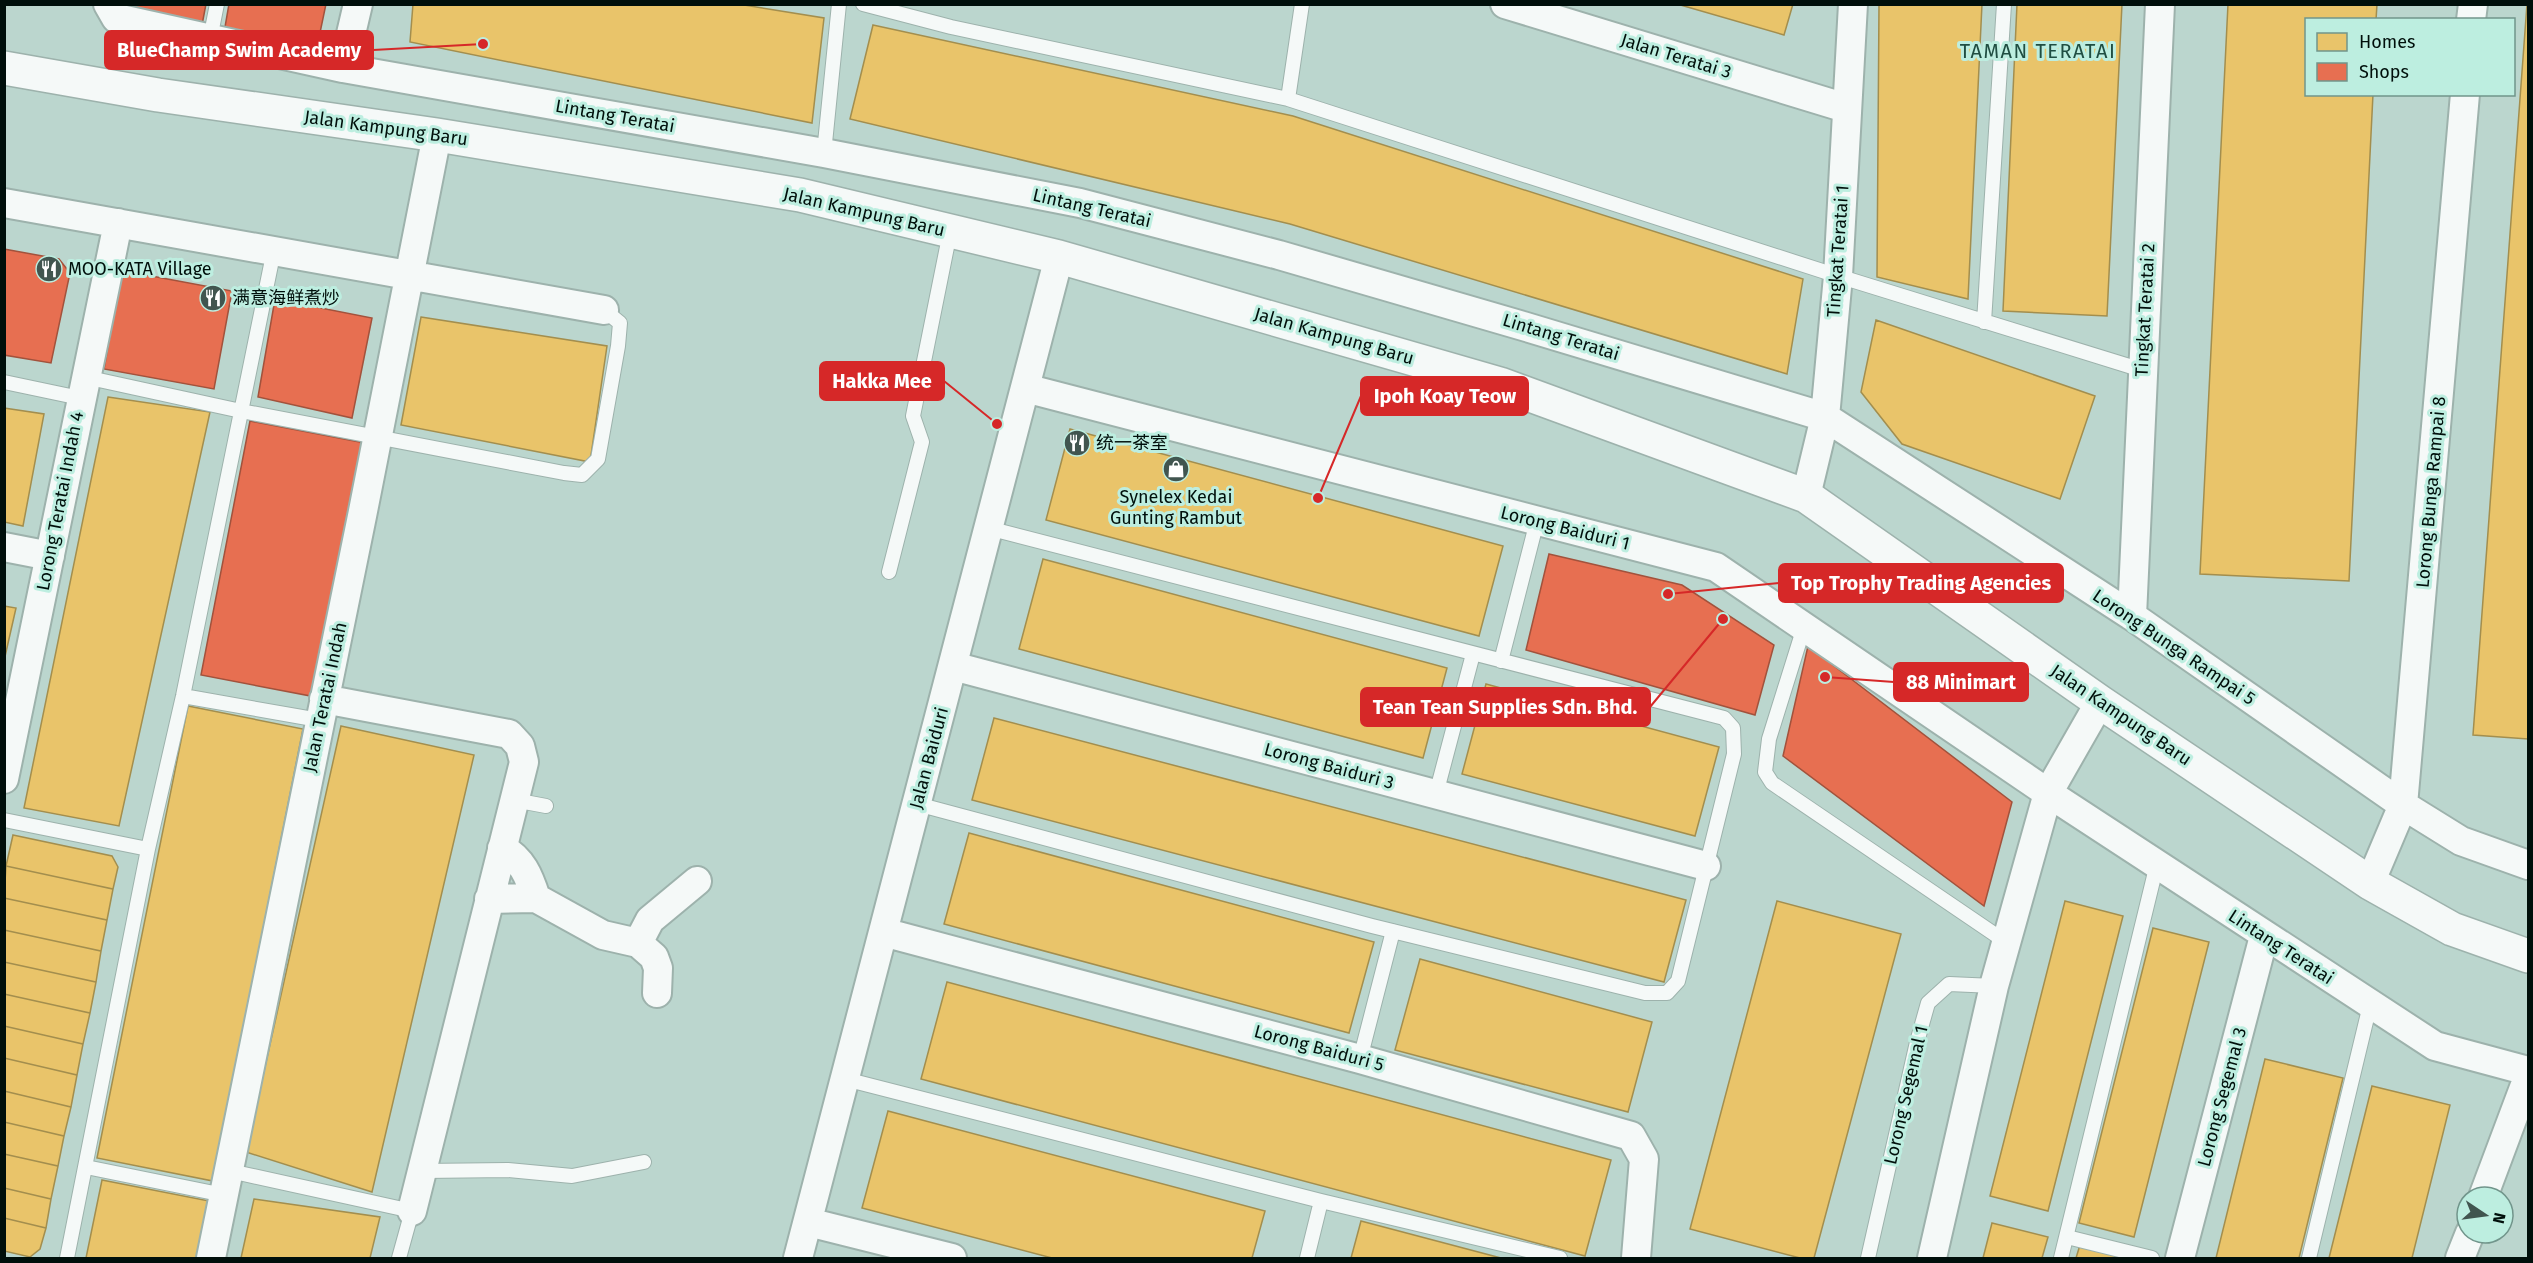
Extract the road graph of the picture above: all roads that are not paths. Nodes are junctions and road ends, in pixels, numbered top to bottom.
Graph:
1 (108, 4) edge
2 (217, 4) edge
3 (358, 4) edge
4 (839, 4) edge
5 (863, 4) edge
6 (1302, 4) edge
7 (1505, 4) edge
8 (1853, 4) edge
9 (2004, 4) edge
10 (2160, 4) edge
11 (210, 39) junction
12 (4, 68) edge
13 (344, 68) junction
14 (2465, 96) edge
15 (1287, 99) junction
16 (1846, 108) junction
17 (437, 135) junction
18 (824, 153) junction
19 (4, 203) edge
20 (118, 223) junction
21 (950, 232) junction
22 (274, 250) junction
23 (1059, 257) junction
24 (410, 274) junction
25 (1838, 276) junction
26 (604, 310) joint
27 (1984, 322) junction
28 (2142, 370) junction
29 (4, 382) edge
30 (83, 387) junction
31 (1025, 388) junction
32 (241, 411) junction
33 (1825, 417) junction
34 (379, 436) junction
35 (1806, 496) junction
36 (1537, 521) junction
37 (988, 528) junction
38 (4, 547) edge
39 (50, 556) junction
40 (888, 572) dead end
41 (2132, 616) junction
42 (1804, 627) junction
43 (1473, 654) junction
44 (1502, 661) junction
45 (953, 666) junction
46 (183, 696) junction
47 (2100, 702) junction
48 (321, 710) junction
49 (4, 779) edge
50 (2048, 793) junction
51 (1436, 794) junction
52 (514, 800) junction
53 (917, 804) junction
54 (2403, 805) junction
55 (546, 806) dead end
56 (4, 820) edge
57 (502, 848) junction
58 (148, 849) junction
59 (2157, 864) junction
60 (2529, 865) edge
61 (1706, 866) junction
62 (697, 880) dead end
63 (2370, 884) junction
64 (536, 898) junction
65 (489, 899) junction
66 (1393, 931) junction
67 (883, 932) junction
68 (2264, 936) junction
69 (2006, 942) junction
70 (638, 943) junction
71 (2529, 956) edge
72 (1994, 986) junction
73 (657, 993) dead end
74 (2370, 1005) junction
75 (1359, 1059) junction
76 (2529, 1071) edge
77 (2529, 1077) edge
78 (845, 1079) junction
79 (644, 1162) dead end
80 (86, 1167) junction
81 (423, 1171) junction
82 (227, 1183) junction
83 (2488, 1185) edge
84 (1321, 1201) junction
85 (412, 1211) junction
86 (808, 1222) junction
87 (2067, 1237) junction
88 (67, 1258) edge
89 (211, 1258) edge
90 (399, 1258) edge
91 (798, 1258) edge
92 (952, 1258) edge
93 (1307, 1258) edge
94 (1560, 1258) edge
95 (1636, 1258) edge
96 (1868, 1258) edge
97 (1932, 1258) edge
98 (2061, 1258) edge
99 (2152, 1258) edge
100 (2180, 1258) edge
101 (2309, 1258) edge

1 - 11 street, Lintang Teratai
2 - 11 lane
3 - 13 street
4 - 18 lane
5 - 15 lane
6 - 15 lane
7 - 16 street, Jalan Teratai 3
8 - 16 street, Tingkat Teratai 1
9 - 27 lane
10 - 28 street, Tingkat Teratai 2
11 - 13 street, Lintang Teratai
12 - 17 street, Jalan Kampung Baru
13 - 18 street, Lintang Teratai
14 - 54 street, Lorong Bunga Rampai 8
15 - 25 lane
16 - 25 street, Tingkat Teratai 1
17 - 21 street, Jalan Kampung Baru
17 - 24 street, Jalan Teratai Indah
18 - 33 street, Lintang Teratai
19 - 20 street
20 - 22 street
20 - 30 street, Lorong Teratai Indah 4
21 - 23 street, Jalan Kampung Baru
21 - 40 lane
22 - 24 street
22 - 32 lane
23 - 31 street, Jalan Baiduri
23 - 35 street, Jalan Kampung Baru
24 - 26 street
24 - 34 street, Jalan Teratai Indah
25 - 27 lane
25 - 33 street, Tingkat Teratai 1
26 - 34 lane
27 - 28 lane
28 - 41 street, Tingkat Teratai 2
29 - 30 lane
30 - 32 lane
30 - 39 street, Lorong Teratai Indah 4
31 - 36 street, Lorong Baiduri 1
31 - 37 street, Jalan Baiduri
32 - 34 lane
32 - 46 lane
33 - 35 street, Tingkat Teratai 1
33 - 41 street, Lorong Bunga Rampai 5
34 - 48 street, Jalan Teratai Indah
35 - 47 street, Jalan Kampung Baru
36 - 42 street, Lorong Baiduri 1
36 - 44 lane
37 - 43 lane
37 - 45 street, Jalan Baiduri
38 - 39 street
39 - 49 street, Lorong Teratai Indah 4
41 - 54 street, Lorong Bunga Rampai 5
42 - 50 street, Lorong Baiduri 1
42 - 69 lane
43 - 44 lane
43 - 51 lane
44 - 61 lane
45 - 51 street, Lorong Baiduri 3
45 - 53 street, Jalan Baiduri
46 - 48 lane
46 - 58 lane
47 - 50 street
47 - 63 street, Jalan Kampung Baru
48 - 52 street
48 - 82 street, Jalan Teratai Indah
50 - 59 street, Lintang Teratai
50 - 69 street
51 - 61 street, Lorong Baiduri 3
52 - 55 lane
52 - 57 street
53 - 66 lane
53 - 67 street, Jalan Baiduri
54 - 60 street, Lorong Bunga Rampai 5
54 - 63 street, Lorong Bunga Rampai 8
56 - 58 lane
57 - 64 street
57 - 65 street
58 - 80 lane
59 - 68 street, Lintang Teratai
59 - 87 lane
61 - 66 lane
62 - 70 street
63 - 71 street, Jalan Kampung Baru
64 - 65 street
64 - 70 street
65 - 81 street
66 - 75 lane
67 - 75 street, Lorong Baiduri 5
67 - 78 street, Jalan Baiduri
68 - 74 street, Lintang Teratai
68 - 100 street, Lorong Segemal 3
69 - 72 street
70 - 73 street
72 - 96 lane, Lorong Segemal 1
72 - 97 street
74 - 76 street, Lintang Teratai
74 - 101 lane
75 - 95 street, Lorong Baiduri 5
77 - 83 street
78 - 84 lane
78 - 86 street, Jalan Baiduri
79 - 81 lane
80 - 82 lane
80 - 88 lane
81 - 85 street
82 - 85 lane
82 - 89 street, Jalan Teratai Indah
84 - 93 lane
84 - 94 lane
85 - 90 lane
86 - 91 street, Jalan Baiduri
86 - 92 street
87 - 98 lane
87 - 99 lane

